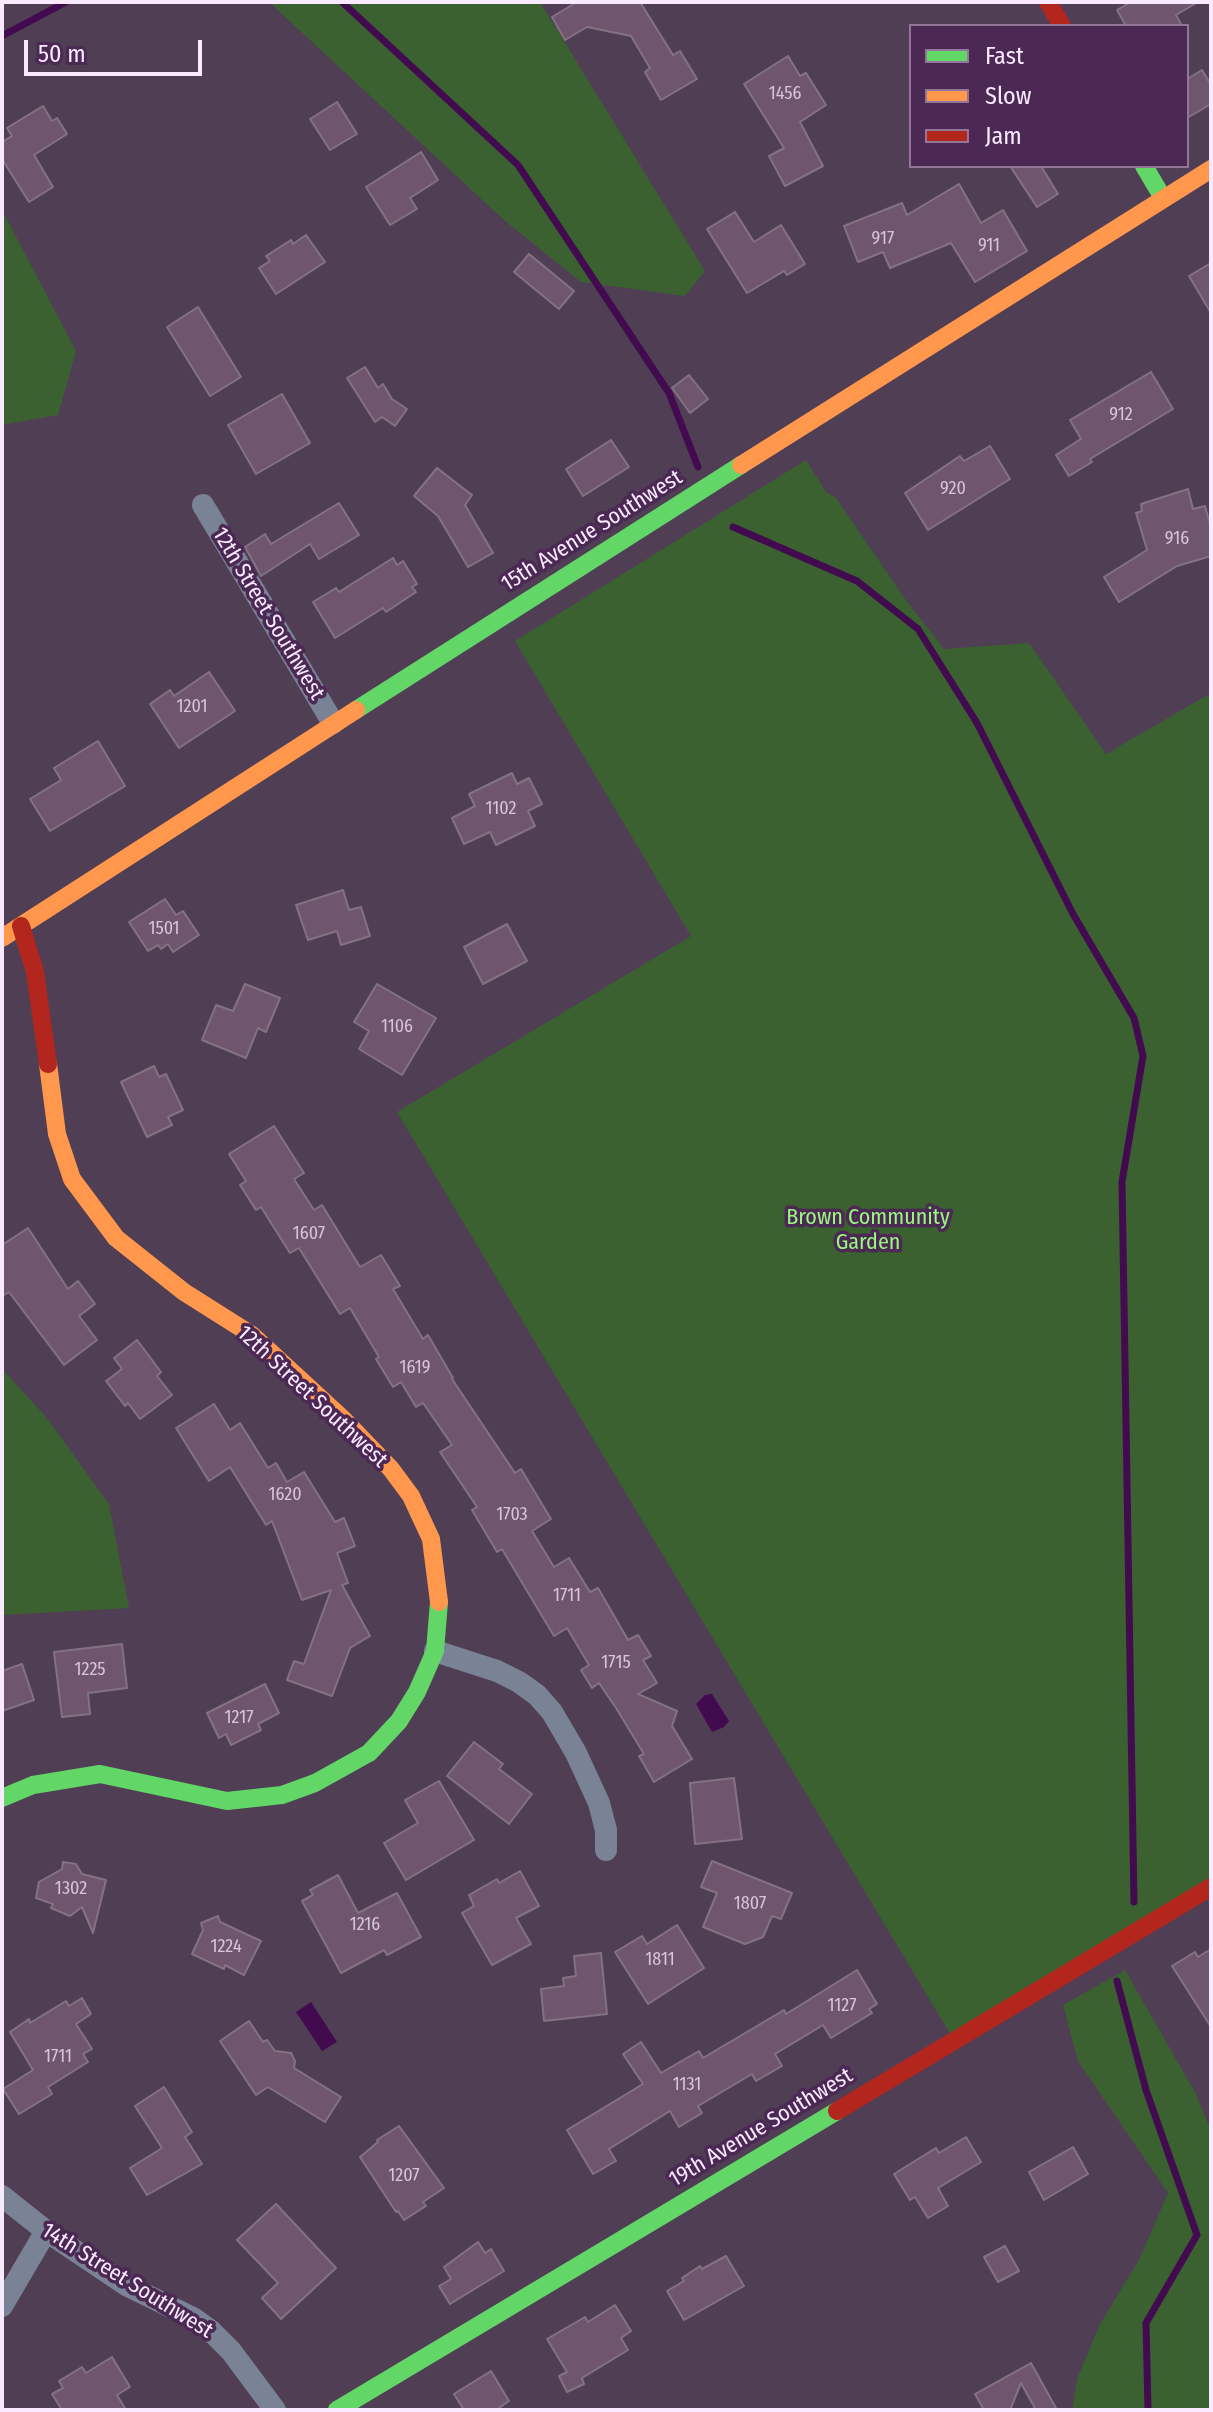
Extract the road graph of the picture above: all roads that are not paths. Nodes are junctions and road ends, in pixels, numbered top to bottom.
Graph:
1 (1048, 2) edge
2 (1061, 24) edge
3 (1145, 168) edge
4 (1211, 169) edge
5 (1163, 198) junction
6 (203, 505) dead end
7 (333, 723) junction
8 (21, 926) junction
9 (2, 938) edge
10 (435, 1651) junction
11 (2, 1798) edge
12 (606, 1850) dead end
13 (1211, 1887) edge
14 (2, 2196) edge
15 (46, 2231) junction
16 (2, 2306) edge
17 (275, 2410) edge
18 (337, 2410) edge

1 - 2 street
3 - 5 street
4 - 5 street, 15th Avenue Southwest
5 - 7 street, 15th Avenue Southwest
6 - 7 street, 12th Street Southwest
7 - 8 street, 15th Avenue Southwest
8 - 9 street, 15th Avenue Southwest
8 - 10 street, 12th Street Southwest
10 - 11 street, 12th Street Southwest
10 - 12 street
13 - 18 street, 19th Avenue Southwest
14 - 15 street, 14th Street Southwest
15 - 16 street
15 - 17 street, 14th Street Southwest

